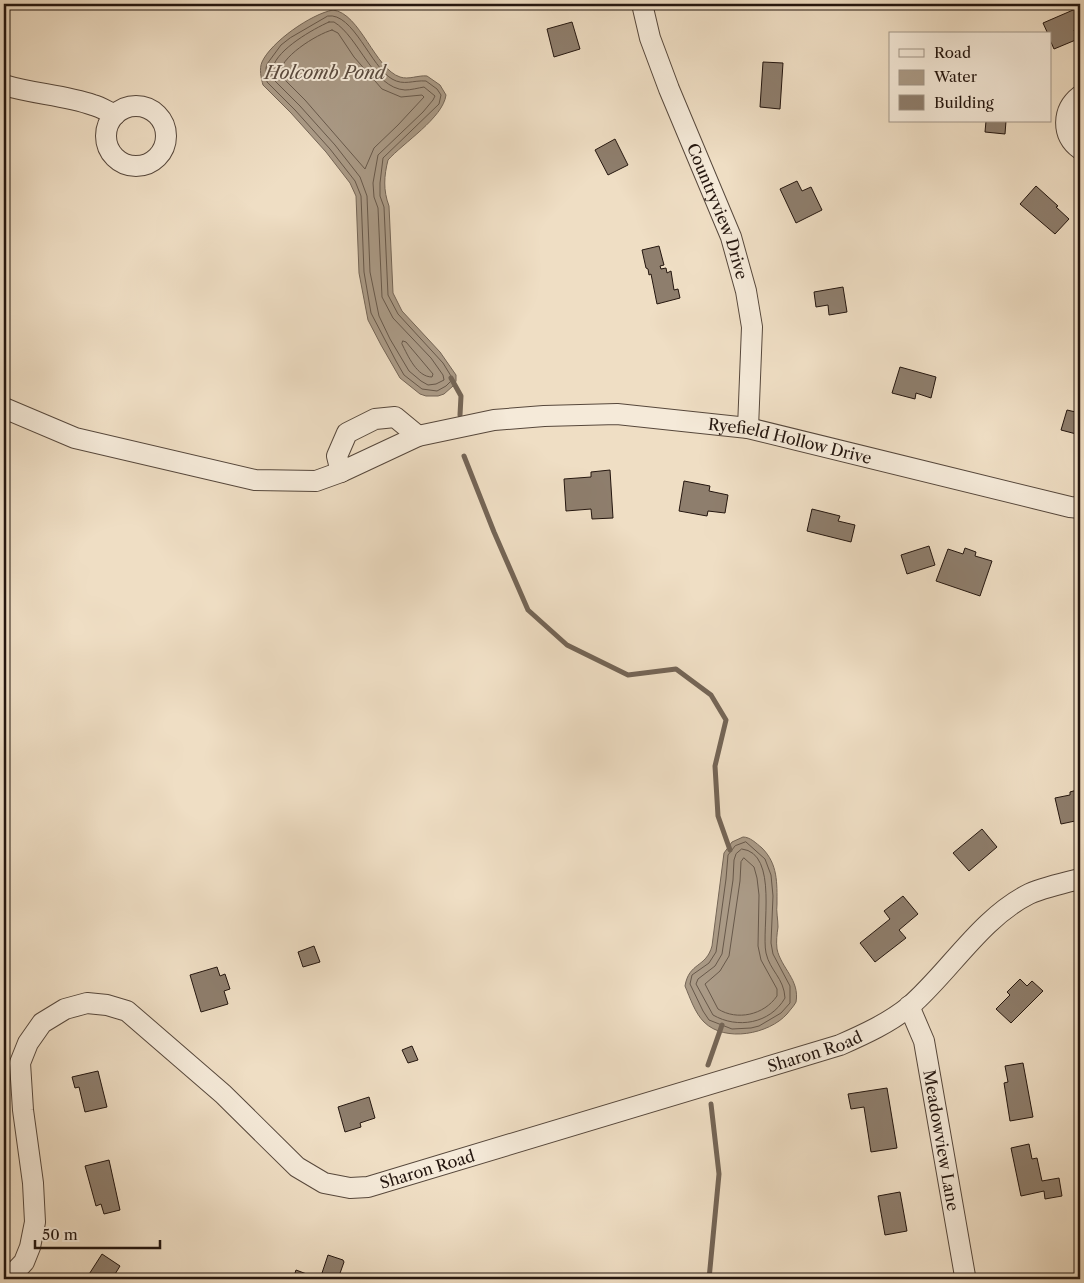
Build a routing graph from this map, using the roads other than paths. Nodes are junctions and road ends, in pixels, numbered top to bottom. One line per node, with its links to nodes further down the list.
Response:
1 (642, 4): 7 (street, Countryview Drive)
2 (4, 85): 4 (street)
3 (1080, 96): 5 (street)
4 (115, 115)
5 (1080, 149)
6 (4, 408): 9 (street, Ryefield Hollow Drive)
7 (748, 428): 8 (street, Ryefield Hollow Drive); 10 (street, Ryefield Hollow Drive)
8 (418, 436): 9 (street, Ryefield Hollow Drive); 9 (street)
9 (341, 472)
10 (1080, 508)
11 (1080, 879): 12 (street, Sharon Road)
12 (910, 1006): 13 (street, Meadowview Lane); 14 (street, Sharon Road)
13 (965, 1276)
14 (8, 1279)

